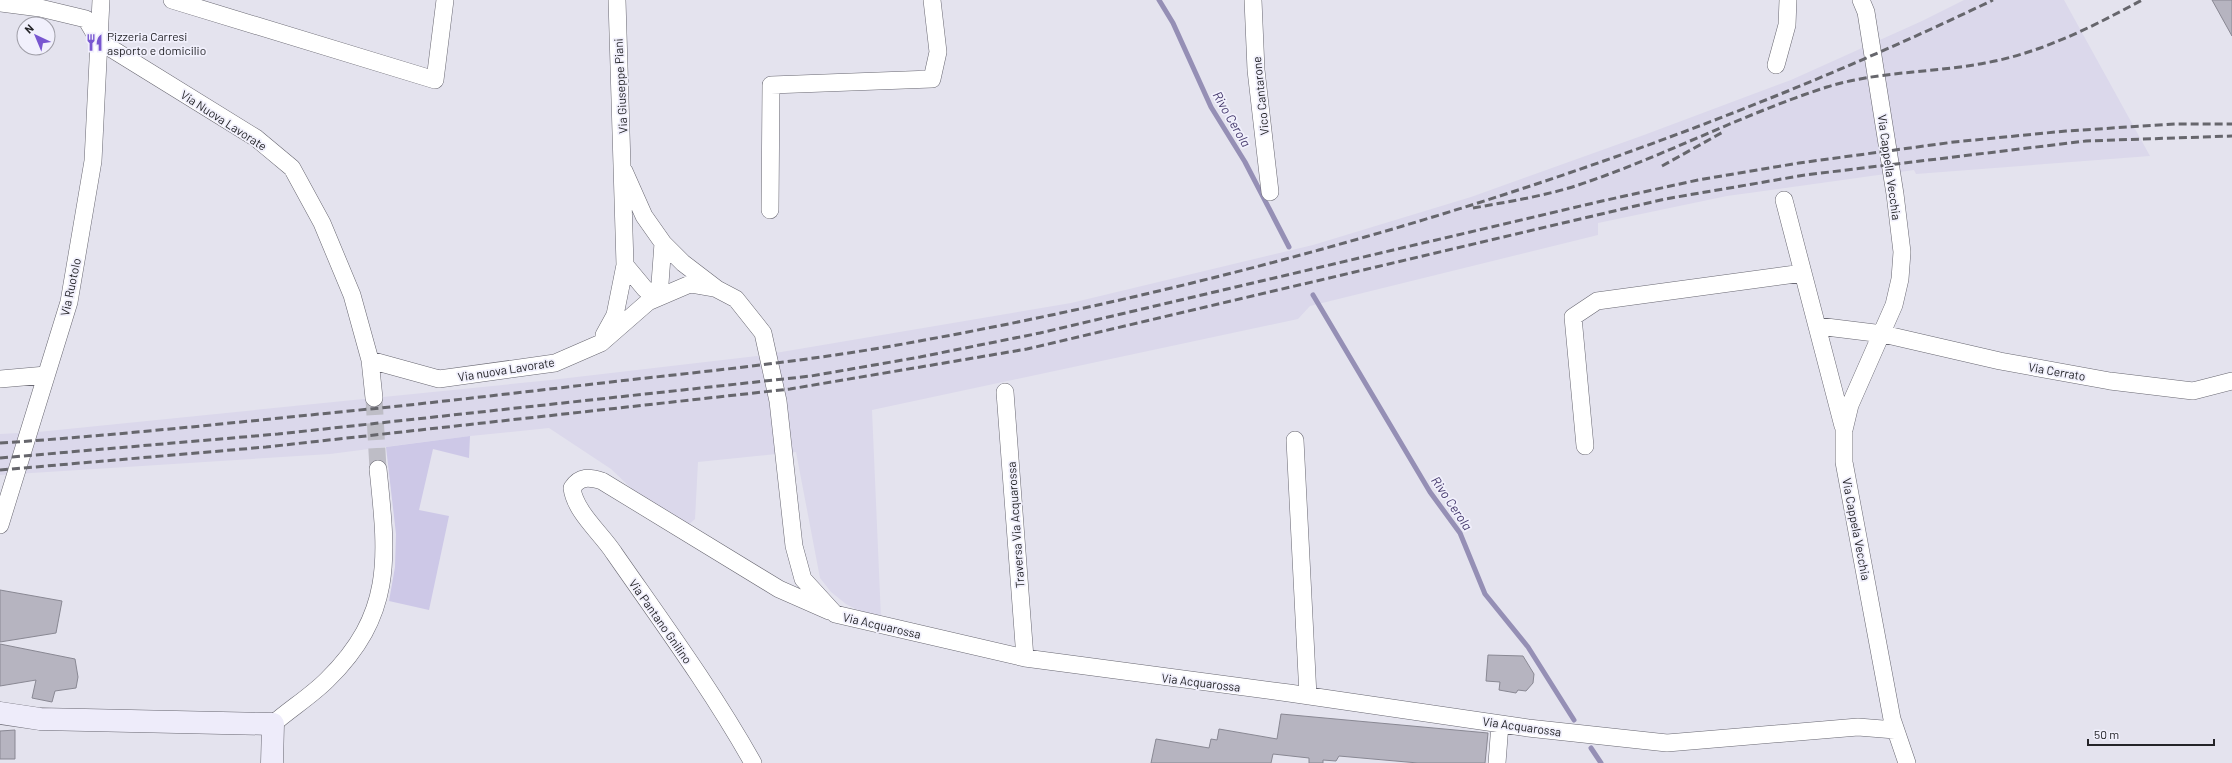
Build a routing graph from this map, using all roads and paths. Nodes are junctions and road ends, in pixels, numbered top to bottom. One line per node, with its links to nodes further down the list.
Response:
1 (102, 0): 10 (street, Via Ruotolo)
2 (172, 0): 3 (street)
3 (445, 0)
4 (617, 0): 12 (street, Via Giuseppe Piani)
5 (932, 0): 15 (street)
6 (1253, 0): 13 (street, Vico Cantarone)
7 (1788, 0): 11 (street)
8 (1861, 0): 22 (street, Via Cappella Vecchia)
9 (0, 3): 10 (street)
10 (99, 41): 24 (street, Via Nuova Lavorate); 25 (street, Via Ruotolo)
11 (1776, 65)
12 (624, 171): 16 (street); 17 (street, Via Giuseppe Piani)
13 (1270, 192)
14 (1784, 200): 18 (street)
15 (770, 210)
16 (663, 243): 19 (street); 20 (street)
17 (625, 265): 20 (street); 23 (street, Via Giuseppe Piani)
18 (1804, 273): 21 (street); 32 (street)
19 (717, 289): 20 (street, Via nuova Lavorate); 35 (street, Via Acquarossa)
20 (659, 297): 23 (street, Via nuova Lavorate)
21 (1818, 326): 22 (street, Via Cerrato); 30 (street)
22 (1883, 334): 27 (street, Via Cerrato); 30 (street, Via Cappela Vecchia)
23 (601, 343): 24 (street, Via nuova Lavorate)
24 (370, 360): 29 (street)
25 (46, 375): 26 (street); 34 (street, Via Ruotolo)
26 (0, 379)
27 (2232, 381)
28 (1006, 392): 36 (street, Traversa Via Acquarossa)
29 (374, 398)
30 (1844, 430): 41 (street, Via Cappela Vecchia)
31 (1295, 440): 37 (street)
32 (1585, 446)
33 (378, 469): 39 (street)
34 (0, 525)
35 (835, 614): 36 (street, Via Acquarossa); 43 (street, Via Pantano Gnilino)
36 (1025, 658): 37 (street, Via Acquarossa)
37 (1308, 696): 40 (street, Via Acquarossa)
38 (0, 713): 39 (main road)
39 (273, 724): 42 (main road)
40 (1500, 724): 41 (street, Via Acquarossa); 44 (street)
41 (1895, 730): 45 (street)
42 (272, 763)
43 (753, 763)
44 (1497, 763)
45 (1907, 763)

